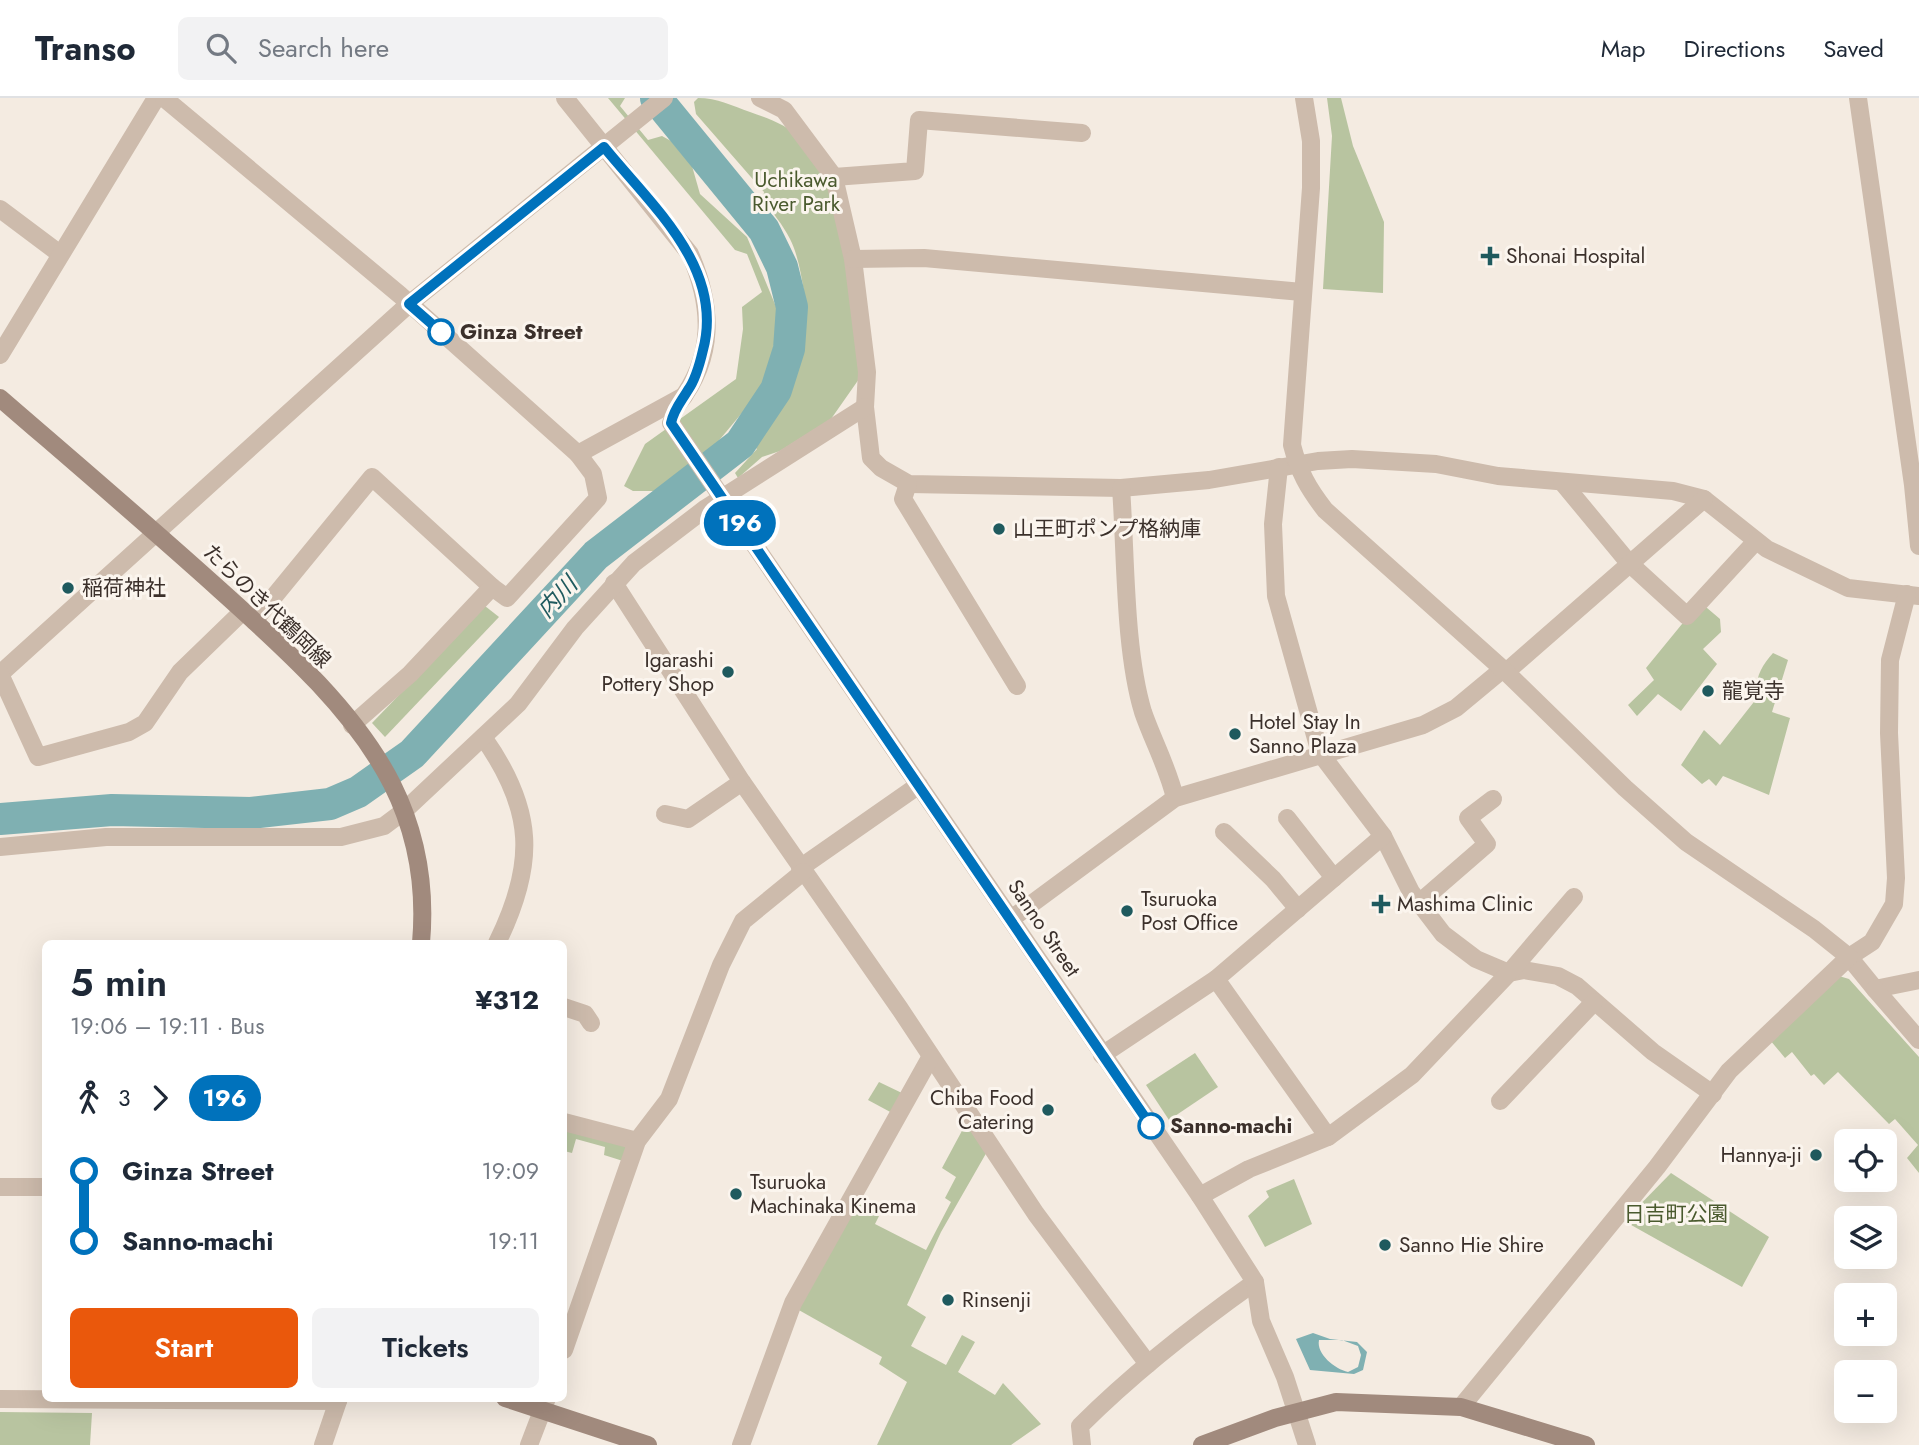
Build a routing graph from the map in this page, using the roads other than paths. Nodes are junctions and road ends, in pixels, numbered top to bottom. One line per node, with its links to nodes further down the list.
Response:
1 (156, 98): 13 (street)
2 (164, 98): 16 (street)
3 (565, 98): 10 (street)
4 (664, 98): 10 (street)
5 (760, 98): 8 (street)
6 (1304, 98): 15 (street)
7 (1858, 98): 32 (street)
8 (789, 104): 11 (street)
9 (1082, 133): 11 (street)
10 (604, 147): 16 (street); 18 (street)
11 (834, 177): 14 (street)
12 (0, 209): 13 (street)
13 (60, 254): 17 (street)
14 (853, 259): 15 (street); 20 (street)
15 (1302, 292): 24 (street)
16 (409, 304): 23 (street); 30 (street)
17 (0, 355)
18 (684, 396): 21 (street); 22 (street)
19 (0, 398): 30 (main road, たらのき代鶴岡線)
20 (865, 407): 26 (street); 28 (street)
21 (643, 419): 22 (street); 23 (street)
22 (671, 423): 28 (street, Sanno Street)
23 (579, 454): 35 (street)
24 (1288, 465): 25 (street); 27 (street); 38 (street); 43 (street)
25 (1562, 482): 29 (street); 33 (street)
26 (908, 484): 27 (street); 40 (street)
27 (1121, 488): 46 (street)
28 (719, 492): 34 (street); 45 (street, Sanno Street)
29 (1704, 499): 31 (street); 33 (street)
30 (157, 534): 37 (main road, たらのき代鶴岡線); 39 (street)
31 (1756, 541): 33 (street); 36 (street)
32 (1919, 546)
33 (1629, 563): 38 (street)
34 (614, 583): 42 (street); 44 (street)
35 (492, 587): 37 (street); 41 (street)
36 (1913, 595): 62 (street)
37 (248, 616): 39 (street); 41 (main road, たらのき代鶴岡線)
38 (1505, 670): 43 (street); 62 (street)
39 (0, 674)
40 (1017, 686)
41 (358, 732): 48 (main road, たらのき代鶴岡線)
42 (483, 737): 48 (street); 61 (street)
43 (1320, 753): 46 (street); 52 (street)
44 (742, 782): 49 (street); 54 (street)
45 (919, 785): 54 (street); 59 (street, Sanno Street)
46 (1175, 798): 59 (street)
47 (1493, 799): 57 (street)
48 (401, 804): 53 (street); 60 (main road, たらのき代鶴岡線)
49 (665, 814)
50 (1286, 818): 55 (street)
51 (1224, 832): 58 (street)
52 (1383, 836): 55 (street); 57 (street)
53 (0, 846)
54 (802, 870): 72 (street); 77 (street)
55 (1334, 878): 58 (street)
56 (1574, 897): 63 (street)
57 (1419, 903): 63 (street)
58 (1298, 909): 64 (street)
59 (1011, 919): 71 (street, Sanno Street)
60 (421, 940)
61 (498, 940)
62 (1849, 957): 66 (street); 73 (street)
63 (1509, 974): 67 (street); 76 (street)
64 (1216, 979): 71 (street); 76 (street)
65 (1919, 980): 66 (street)
66 (1875, 989): 70 (street)
67 (1594, 1002): 73 (street); 74 (street)
68 (567, 1007): 69 (street)
69 (591, 1023)
70 (1919, 1040)
71 (1102, 1055): 80 (street, Sanno Street)
72 (930, 1058): 83 (street); 93 (street)
73 (1713, 1094): 88 (street)
74 (1500, 1101)
75 (567, 1123): 77 (street)
76 (1328, 1137): 80 (street)
77 (637, 1141): 82 (street)
78 (0, 1187): 79 (street)
79 (42, 1187)
80 (1200, 1196): 81 (street, Sanno Street)
81 (1255, 1282): 83 (street); 89 (street, Sanno Street)
82 (567, 1341)
83 (1148, 1364): 94 (street)
84 (0, 1399): 85 (street)
85 (42, 1399)
86 (337, 1402): 90 (street)
87 (545, 1404): 91 (street); 92 (main road)
88 (1461, 1407): 89 (main road); 97 (main road)
89 (1297, 1412): 95 (main road); 96 (street, Sanno Street)
90 (323, 1445)
91 (529, 1445)
92 (648, 1445)
93 (741, 1445)
94 (1082, 1445)
95 (1202, 1445)
96 (1307, 1445)
97 (1586, 1445)

